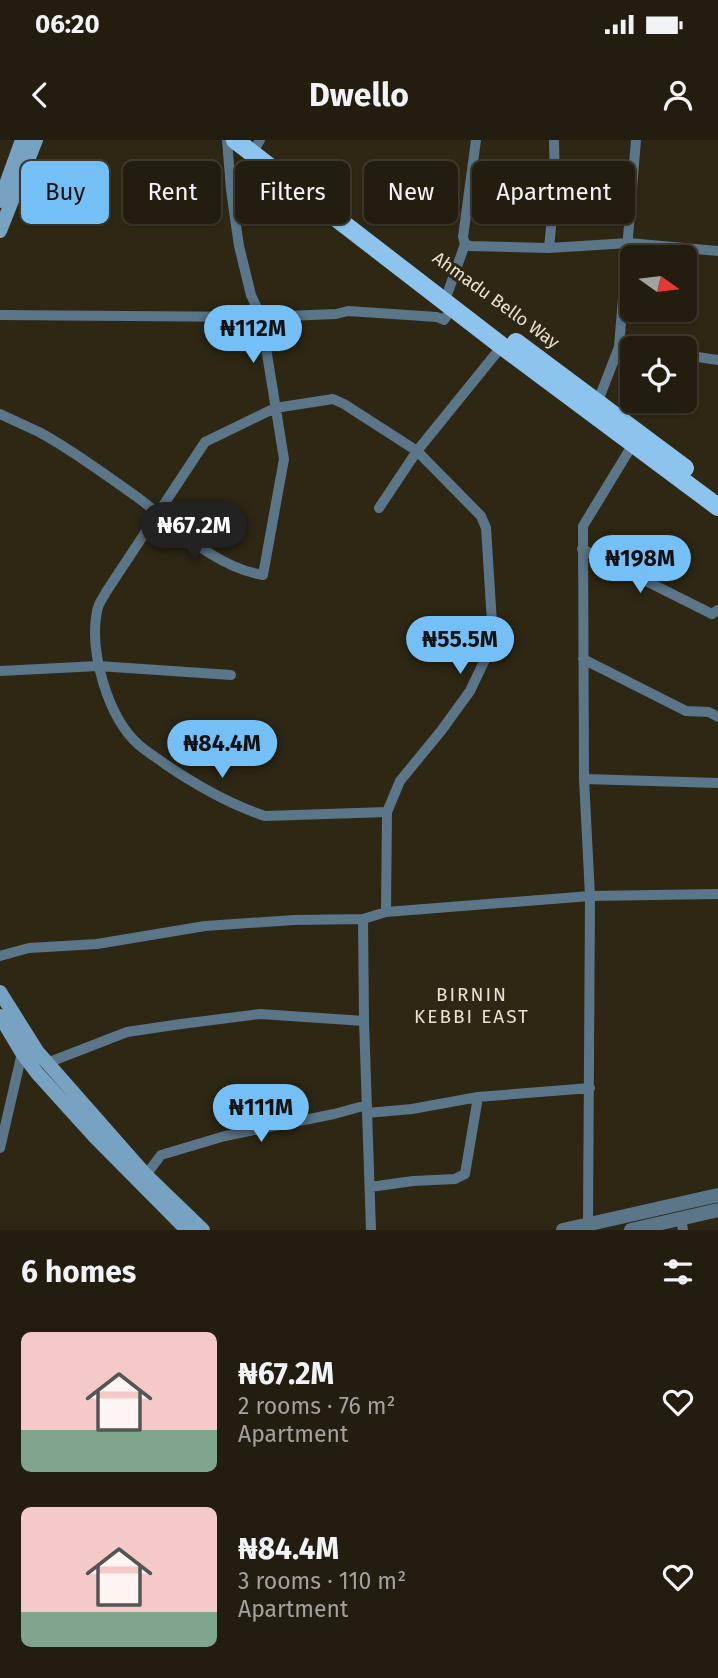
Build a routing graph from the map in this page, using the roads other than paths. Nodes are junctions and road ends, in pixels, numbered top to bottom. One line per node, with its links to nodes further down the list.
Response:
1 (22, 140): 9 (main road)
2 (36, 140): 10 (main road)
3 (227, 140): 17 (street)
4 (235, 140): 15 (main road)
5 (476, 140): 12 (street)
6 (554, 140): 13 (street)
7 (636, 140): 11 (street)
8 (256, 142): 15 (main road, Ahmadu Bello Way)
9 (0, 201)
10 (0, 231)
11 (629, 243): 13 (street); 14 (street); 19 (street)
12 (465, 244): 13 (street); 15 (street)
13 (549, 248)
14 (718, 251)
15 (450, 300): 17 (street); 18 (main road); 22 (main road, Ahmadu Bello Way)
16 (0, 315): 17 (street)
17 (261, 317): 23 (street)
18 (502, 346): 25 (main road); 26 (street)
19 (619, 347): 22 (street)
20 (697, 357): 21 (street)
21 (718, 360)
22 (598, 401): 27 (main road, Ahmadu Bello Way)
23 (275, 408): 26 (street); 30 (street); 30 (street)
24 (0, 414): 30 (street)
25 (633, 444): 28 (main road); 31 (street)
26 (416, 451): 29 (street); 40 (street)
27 (718, 493)
28 (718, 507)
29 (379, 508)
30 (157, 513): 34 (street)
31 (582, 549): 32 (street); 33 (street)
32 (718, 610)
33 (583, 659): 37 (street); 38 (street)
34 (98, 666): 35 (street); 36 (street); 40 (street)
35 (0, 671)
36 (231, 675)
37 (718, 716)
38 (584, 779): 39 (street); 42 (street)
39 (718, 783)
40 (387, 812): 43 (street)
41 (718, 894): 42 (street)
42 (590, 896): 43 (street); 51 (street)
43 (386, 912): 44 (street)
44 (363, 919): 45 (street); 48 (street)
45 (0, 956)
46 (0, 992): 50 (main road)
47 (0, 1016): 49 (main road)
48 (363, 1021): 50 (street); 53 (street)
49 (22, 1054): 54 (street); 61 (main road)
50 (47, 1063): 55 (main road)
51 (590, 1088): 52 (street); 59 (street)
52 (478, 1097): 53 (street); 56 (street)
53 (367, 1109): 55 (street); 56 (street)
54 (0, 1148)
55 (146, 1175): 62 (main road)
56 (370, 1187): 63 (street)
57 (718, 1195): 59 (street)
58 (718, 1210): 60 (street)
59 (588, 1223): 64 (street)
60 (682, 1224): 65 (street)
61 (187, 1230)
62 (203, 1230)
63 (371, 1230)
64 (563, 1230)
65 (631, 1230)

